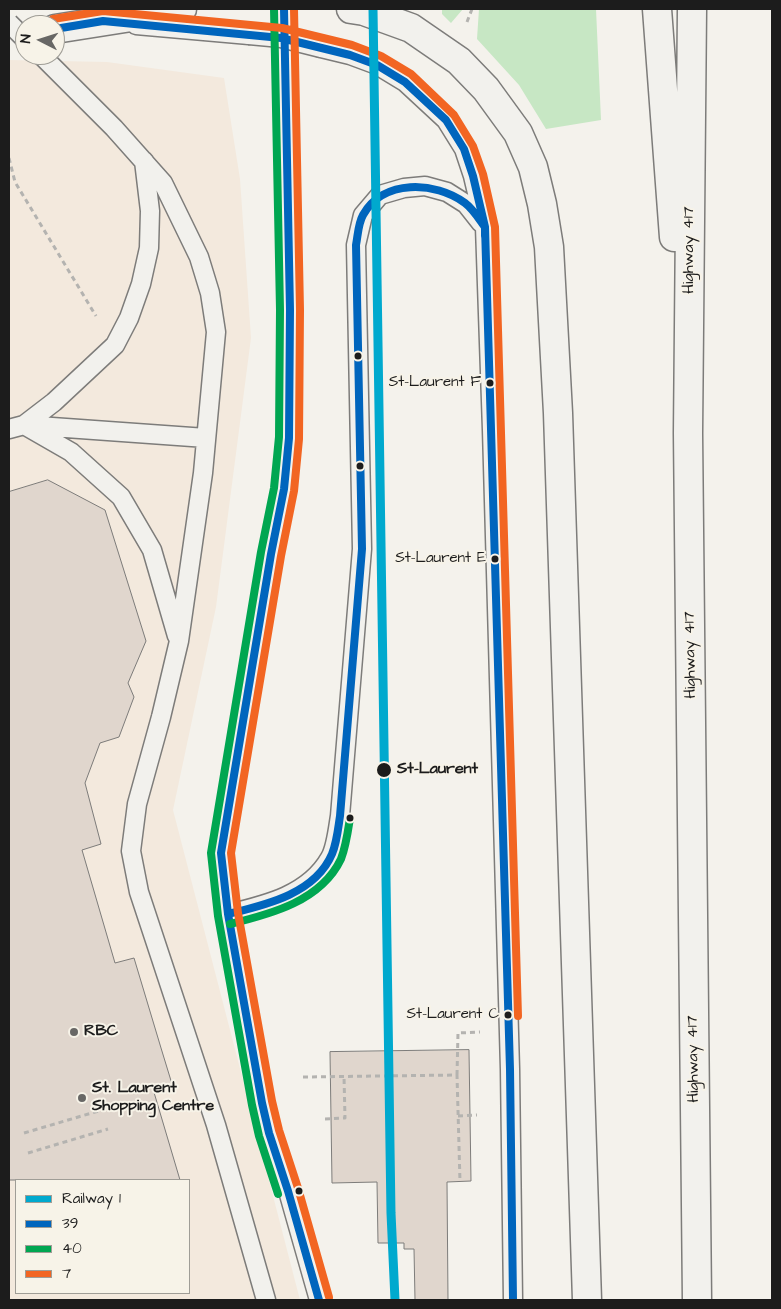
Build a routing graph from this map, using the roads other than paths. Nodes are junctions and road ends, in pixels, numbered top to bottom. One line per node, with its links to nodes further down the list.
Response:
1 (182, 9): 6 (highway)
2 (284, 9): 15 (lane)
3 (351, 9): 19 (highway)
4 (657, 9): 12 (highway)
5 (692, 9): 12 (highway, Highway 417)
6 (103, 22): 7 (highway); 10 (lane, bridge)
7 (65, 28)
8 (51, 65): 9 (lane)
9 (144, 161): 11 (lane); 13 (lane)
10 (485, 227): 15 (lane); 18 (lane)
11 (17, 427): 13 (lane); 14 (lane)
12 (688, 434): 20 (highway, Highway 417)
13 (206, 438): 14 (lane)
14 (179, 641): 16 (lane)
15 (228, 914): 17 (lane)
16 (266, 1300)
17 (319, 1300)
18 (513, 1300)
19 (586, 1300)
20 (697, 1300)

